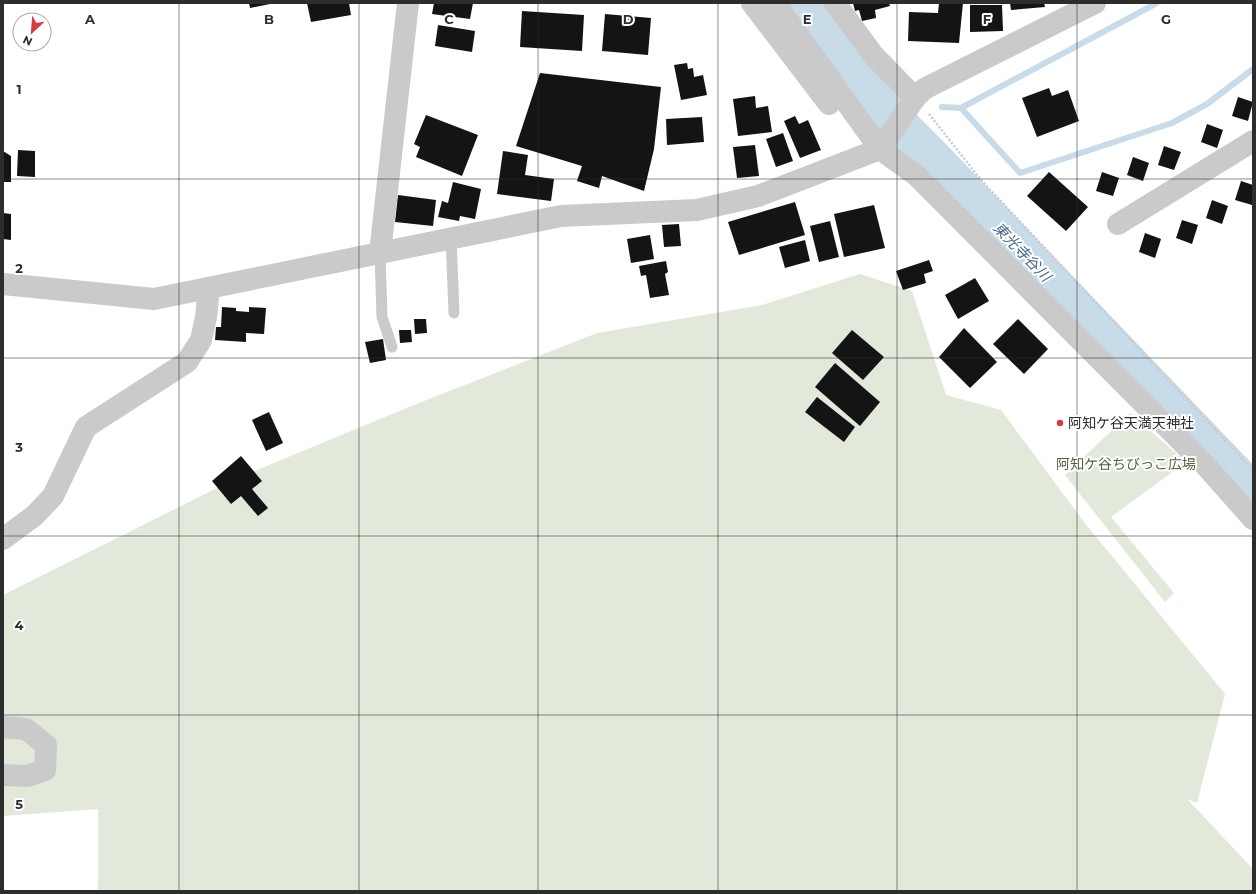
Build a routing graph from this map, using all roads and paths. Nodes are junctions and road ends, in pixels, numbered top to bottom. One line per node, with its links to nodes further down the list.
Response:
1 (408, 3): 12 (street)
2 (752, 3): 7 (street)
3 (775, 3): 7 (street)
4 (835, 3): 6 (street)
5 (1095, 3): 6 (street)
6 (915, 98): 9 (street); 17 (path)
7 (868, 132): 9 (street)
8 (1253, 141): 10 (street)
9 (880, 149): 11 (street); 18 (street)
10 (1118, 224)
11 (451, 238): 12 (street); 15 (lane)
12 (380, 253): 14 (street); 16 (lane)
13 (3, 284): 14 (street)
14 (209, 288): 19 (street)
15 (454, 313)
16 (392, 347)
17 (1253, 470)
18 (1253, 519)
19 (3, 540)
20 (3, 727): 21 (street)
21 (3, 775)

